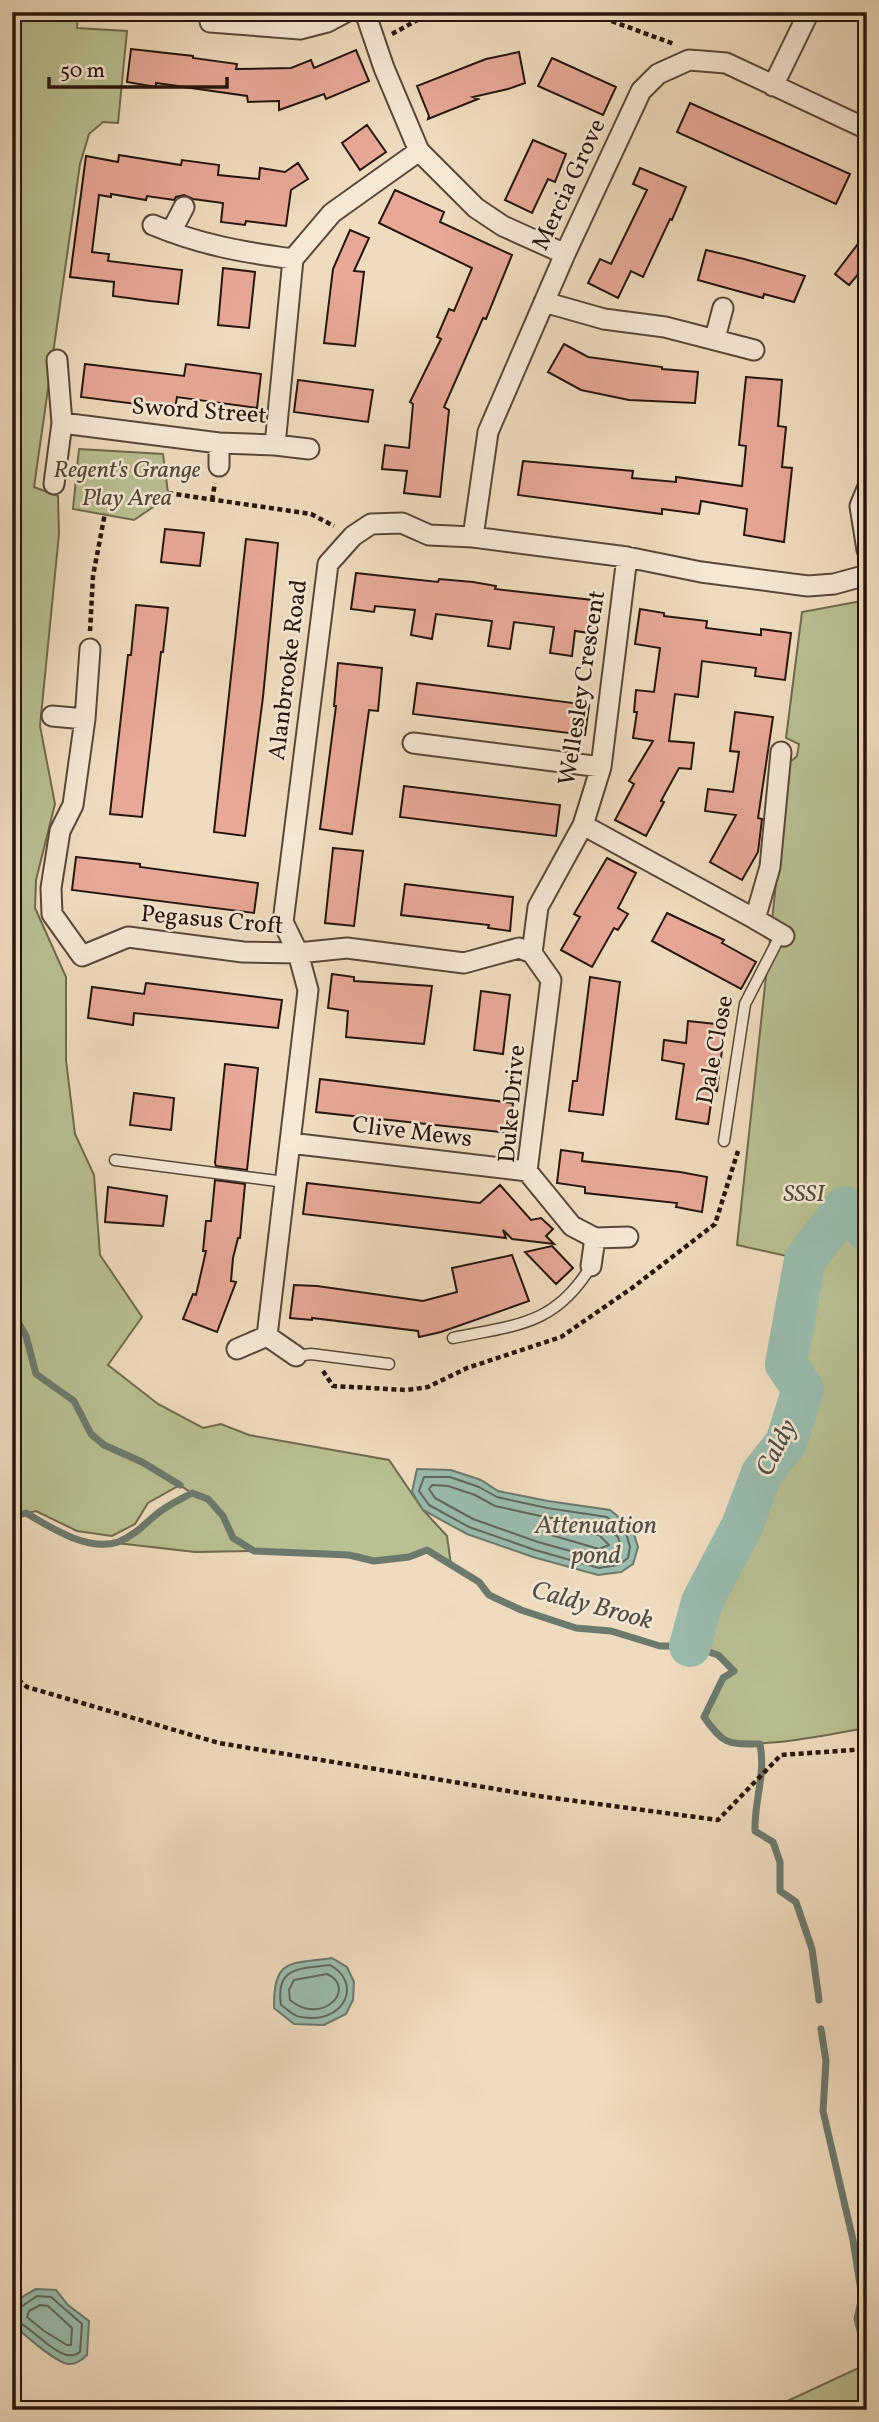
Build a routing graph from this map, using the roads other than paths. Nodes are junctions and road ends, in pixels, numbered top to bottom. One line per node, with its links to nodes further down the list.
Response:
1 (346, 12): 4 (street)
2 (365, 12): 8 (street)
3 (809, 12): 6 (street)
4 (277, 20): 5 (street)
5 (210, 22)
6 (773, 86): 7 (street, Mercia Grove); 10 (street, Mercia Grove)
7 (867, 129)
8 (419, 151): 10 (street); 11 (street)
9 (184, 207): 11 (street)
10 (565, 254): 12 (street, Mercia Grove)
11 (293, 259): 19 (street, Sword Street)
12 (544, 302): 14 (street); 24 (street, Mercia Grove)
13 (723, 308): 14 (street)
14 (715, 338): 15 (street)
15 (754, 350)
16 (57, 360): 17 (street)
17 (62, 423): 18 (street, Sword Street); 22 (street)
18 (219, 443): 19 (street, Sword Street); 21 (street)
19 (275, 445): 20 (street)
20 (309, 449)
21 (219, 466)
22 (54, 484)
23 (867, 489): 25 (street)
24 (473, 537): 26 (street, Alanbrooke Road); 37 (street, Alanbrooke Road)
25 (867, 551)
26 (627, 557): 27 (street, Alanbrooke Road); 33 (street, Wellesley Crescent)
27 (867, 575)
28 (90, 649): 30 (street, Pegasus Croft)
29 (52, 716): 30 (street)
30 (85, 719): 37 (street, Pegasus Croft)
31 (413, 743): 33 (street)
32 (782, 752): 35 (street)
33 (601, 767): 34 (street, Wellesley Crescent)
34 (583, 825): 35 (street, Dale Close); 38 (street, Wellesley Crescent)
35 (755, 919): 36 (street, Dale Close)
36 (783, 935): 39 (lane, Dale Close)
37 (298, 953): 38 (street); 40 (street, Alanbrooke Road)
38 (532, 953): 42 (street, Duke Drive)
39 (724, 1141)
40 (290, 1143): 42 (street, Clive Mews); 43 (street, Alanbrooke Road)
41 (115, 1160): 43 (lane)
42 (527, 1171): 45 (street, Duke Drive)
43 (285, 1182): 47 (street, Alanbrooke Road)
44 (628, 1237): 45 (street)
45 (595, 1238): 46 (street)
46 (591, 1266): 48 (lane)
47 (267, 1336): 49 (street); 50 (street)
48 (453, 1338)
49 (237, 1349)
50 (296, 1356): 51 (lane)
51 (388, 1364)

